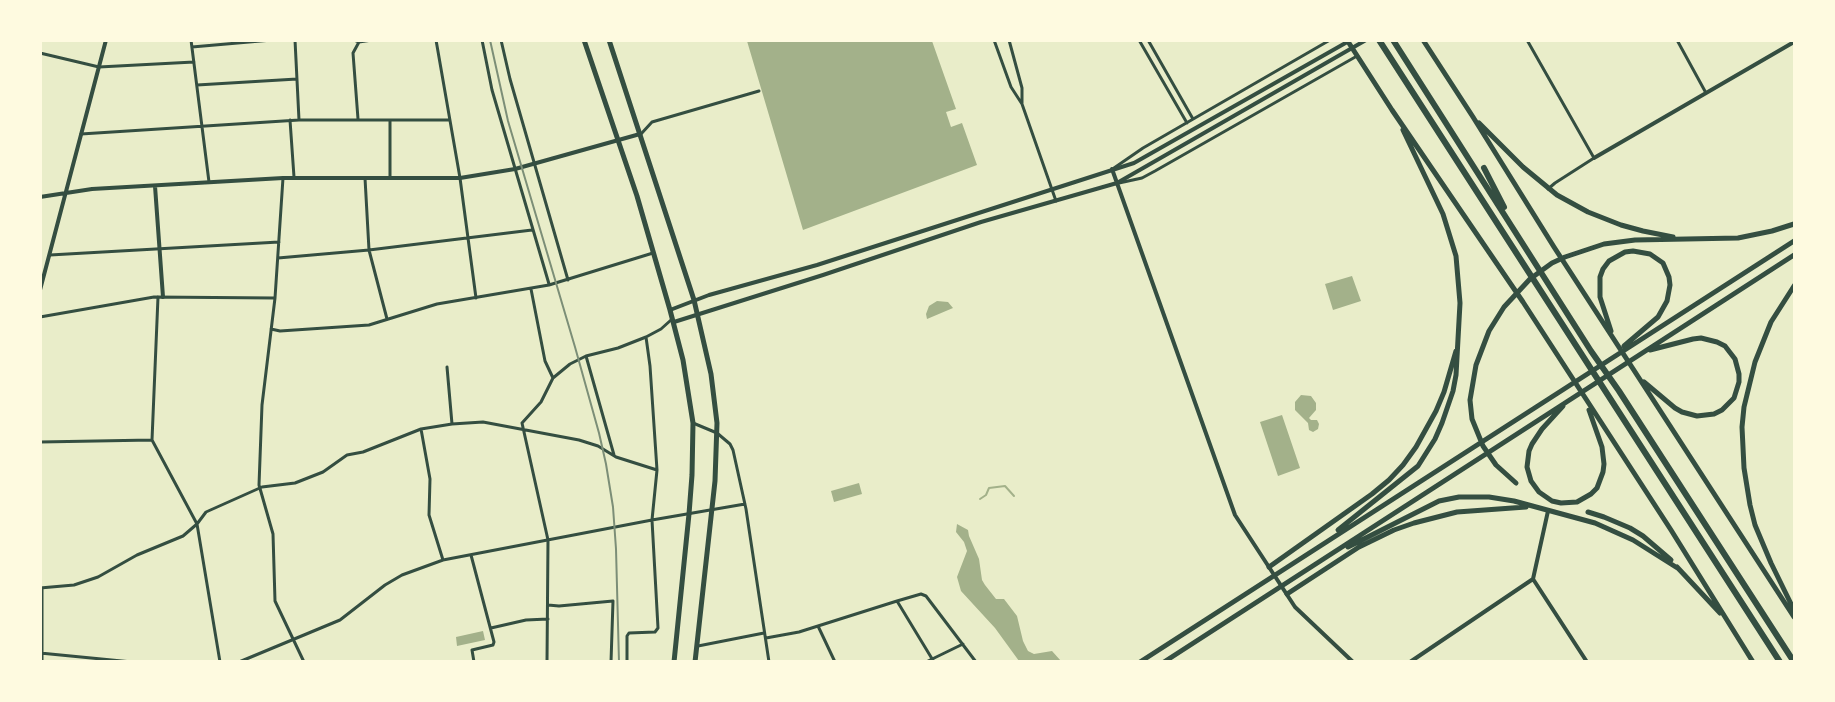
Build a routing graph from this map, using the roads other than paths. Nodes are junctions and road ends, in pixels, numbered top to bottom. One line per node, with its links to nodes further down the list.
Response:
1 (106, 40): 30 (street)
2 (191, 40): 26 (street)
3 (272, 40): 26 (street)
4 (295, 40): 31 (street)
5 (354, 40): 24 (street)
6 (372, 40): 24 (street)
7 (436, 40): 42 (street)
8 (482, 40): 52 (street)
9 (501, 40): 50 (street)
10 (584, 40): 48 (main road)
11 (609, 40): 47 (main road)
12 (994, 40): 35 (street)
13 (1009, 40): 35 (street)
14 (1139, 40): 44 (street)
15 (1148, 40): 43 (street)
16 (1330, 40): 43 (street)
17 (1348, 40): 28 (main road); 53 (street)
18 (1366, 40): 60 (street)
19 (1379, 40): 171 (highway)
20 (1393, 40): 70 (highway)
21 (1527, 40): 49 (street)
22 (1677, 40): 34 (street)
23 (1424, 41): 37 (main road)
24 (359, 42): 38 (street)
25 (1794, 42): 34 (street)
26 (192, 47): 29 (street)
27 (40, 53): 30 (street)
28 (1357, 56): 36 (main road); 60 (street)
29 (194, 62): 30 (street); 32 (street)
30 (99, 67): 46 (street)
31 (297, 80): 32 (street); 40 (street)
32 (197, 85): 45 (street)
33 (759, 92): 47 (street)
34 (1706, 93): 49 (street)
35 (1022, 104): 62 (street)
36 (1392, 110): 96 (main road); 105 (main road)
37 (1473, 117): 63 (main road); 97 (main road)
38 (358, 119): 40 (street); 41 (street)
39 (290, 120): 40 (street); 45 (street); 54 (street)
40 (299, 120)
41 (390, 120): 42 (street); 57 (street)
42 (450, 120): 58 (street)
43 (1193, 120): 44 (street)
44 (1187, 123): 53 (street)
45 (202, 125): 46 (street); 59 (street)
46 (81, 134): 64 (street)
47 (641, 134): 48 (street); 88 (main road)
48 (619, 141): 50 (street); 76 (main road)
49 (1593, 158): 63 (street)
50 (535, 164): 52 (street); 80 (street)
51 (1484, 168): 70 (highway)
52 (515, 169): 58 (street); 68 (street)
53 (1112, 169): 60 (street); 62 (street)
54 (294, 177): 55 (street); 56 (street)
55 (283, 178): 59 (street); 73 (street)
56 (365, 178): 57 (street); 75 (street)
57 (390, 178): 58 (street)
58 (460, 178): 69 (street)
59 (209, 183): 61 (street)
60 (1117, 183): 66 (street); 130 (street)
61 (156, 186): 64 (street); 74 (street)
62 (1052, 189): 66 (street); 88 (street)
63 (1548, 189): 71 (main road)
64 (66, 192): 65 (street); 77 (street)
65 (40, 197)
66 (1056, 201): 90 (street)
67 (1794, 224): 71 (main road)
68 (532, 230): 69 (street); 81 (street)
69 (468, 238): 75 (street); 87 (street)
70 (1520, 238): 172 (highway)
71 (1690, 239): 115 (main road)
72 (1794, 241): 100 (main road)
73 (279, 242): 74 (street); 79 (street)
74 (159, 248): 77 (street); 85 (street)
75 (369, 250): 79 (street); 92 (street)
76 (654, 253): 80 (street); 89 (main road)
77 (49, 255): 84 (street)
78 (1794, 255): 98 (main road)
79 (277, 258): 86 (street)
80 (568, 280): 81 (street)
81 (549, 285): 83 (street)
82 (1794, 286): 137 (main road)
83 (531, 289): 87 (street); 103 (street)
84 (40, 290)
85 (160, 297): 86 (street); 91 (street); 111 (street)
86 (274, 298): 94 (street)
87 (476, 298): 92 (street)
88 (694, 300): 89 (street); 90 (main road)
89 (670, 310): 93 (main road)
90 (698, 314): 93 (street); 110 (main road)
91 (40, 317)
92 (387, 319): 94 (street)
93 (673, 320): 95 (street); 106 (main road)
94 (271, 329): 116 (street)
95 (646, 337): 99 (street); 114 (street)
96 (1459, 339): 126 (main road); 130 (main road)
97 (1615, 341): 100 (main road); 102 (main road)
98 (1663, 343): 102 (main road); 104 (main road)
99 (586, 356): 103 (street); 113 (street)
100 (1607, 360): 126 (main road)
101 (447, 367): 107 (street)
102 (1638, 376): 138 (main road)
103 (553, 378): 109 (street)
104 (1566, 402): 105 (main road); 128 (main road)
105 (1586, 402): 140 (main road)
106 (693, 423): 110 (street); 122 (main road)
107 (452, 424): 108 (street); 109 (street)
108 (421, 429): 116 (street); 129 (street)
109 (523, 429): 113 (street); 125 (street)
110 (717, 433): 117 (street); 119 (main road)
111 (152, 440): 112 (street); 124 (street)
112 (40, 442)
113 (614, 457): 114 (street)
114 (657, 470): 123 (street)
115 (1516, 483)
116 (260, 488): 124 (street); 145 (street)
117 (745, 504): 119 (street); 143 (street)
118 (1531, 507): 120 (main road); 128 (main road); 134 (main road)
119 (712, 510): 122 (street); 147 (main road)
120 (1548, 511): 131 (main road); 132 (street)
121 (1588, 512): 131 (main road)
122 (689, 514): 123 (street); 160 (main road)
123 (652, 520): 125 (street); 159 (street)
124 (197, 524): 133 (street); 153 (street)
125 (548, 540): 127 (street); 136 (street)
126 (1318, 547): 165 (main road)
127 (471, 555): 129 (street); 142 (street)
128 (1325, 558): 166 (main road)
129 (443, 560): 145 (street)
130 (1269, 567): 134 (street)
131 (1679, 569): 140 (main road)
132 (1533, 579): 168 (street); 169 (street)
133 (41, 588): 148 (street)
134 (1287, 594): 167 (street)
135 (897, 601): 141 (street); 146 (street); 150 (street)
136 (548, 605): 139 (street); 158 (street)
137 (1794, 610)
138 (1794, 617)
139 (548, 619): 142 (street); 157 (street)
140 (1731, 625): 170 (main road)
141 (818, 626): 144 (street); 162 (street)
142 (491, 628): 156 (street)
143 (765, 633): 144 (street); 147 (street)
144 (766, 638): 161 (street)
145 (292, 640): 154 (street); 155 (street)
146 (963, 644): 150 (street); 164 (street)
147 (698, 646): 149 (main road)
148 (41, 653): 151 (street); 152 (street)
149 (696, 659)
150 (933, 660): 163 (street)
151 (42, 662)
152 (132, 662)
153 (220, 662)
154 (239, 662)
155 (304, 662)
156 (474, 662)
157 (547, 662)
158 (611, 662)
159 (627, 662)
160 (674, 662)
161 (769, 662)
162 (835, 662)
163 (926, 662)
164 (976, 662)
165 (1140, 662)
166 (1164, 662)
167 (1353, 662)
168 (1410, 662)
169 (1587, 662)
170 (1753, 662)
171 (1780, 662)
172 (1794, 662)

